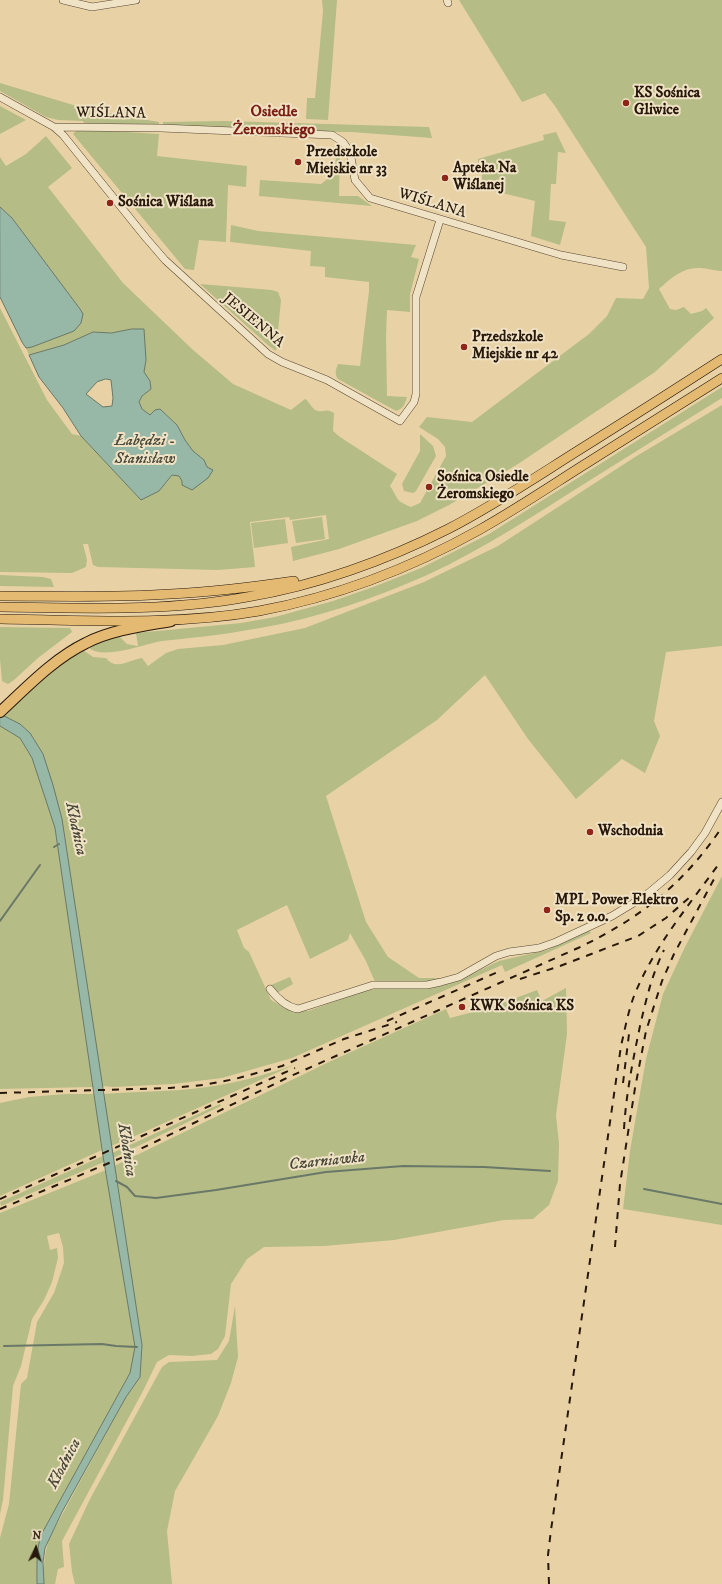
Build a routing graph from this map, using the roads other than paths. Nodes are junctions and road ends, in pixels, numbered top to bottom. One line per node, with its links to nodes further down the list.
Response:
1 (64, 0): 2 (street)
2 (136, 0)
3 (0, 97): 4 (street, JESIENNA)
4 (54, 127): 5 (street, WIŚLANA); 5 (street, JESIENNA)
5 (440, 220): 6 (street, WIŚLANA)
6 (622, 267)
7 (722, 360): 9 (main road)
8 (722, 378): 13 (main road)
9 (333, 576): 10 (main road); 11 (main road)
10 (0, 596)
11 (0, 607)
12 (0, 619): 14 (main road)
13 (171, 620): 14 (highway)
14 (128, 625): 15 (highway)
15 (0, 712)
16 (722, 802): 17 (street)
17 (270, 989)

